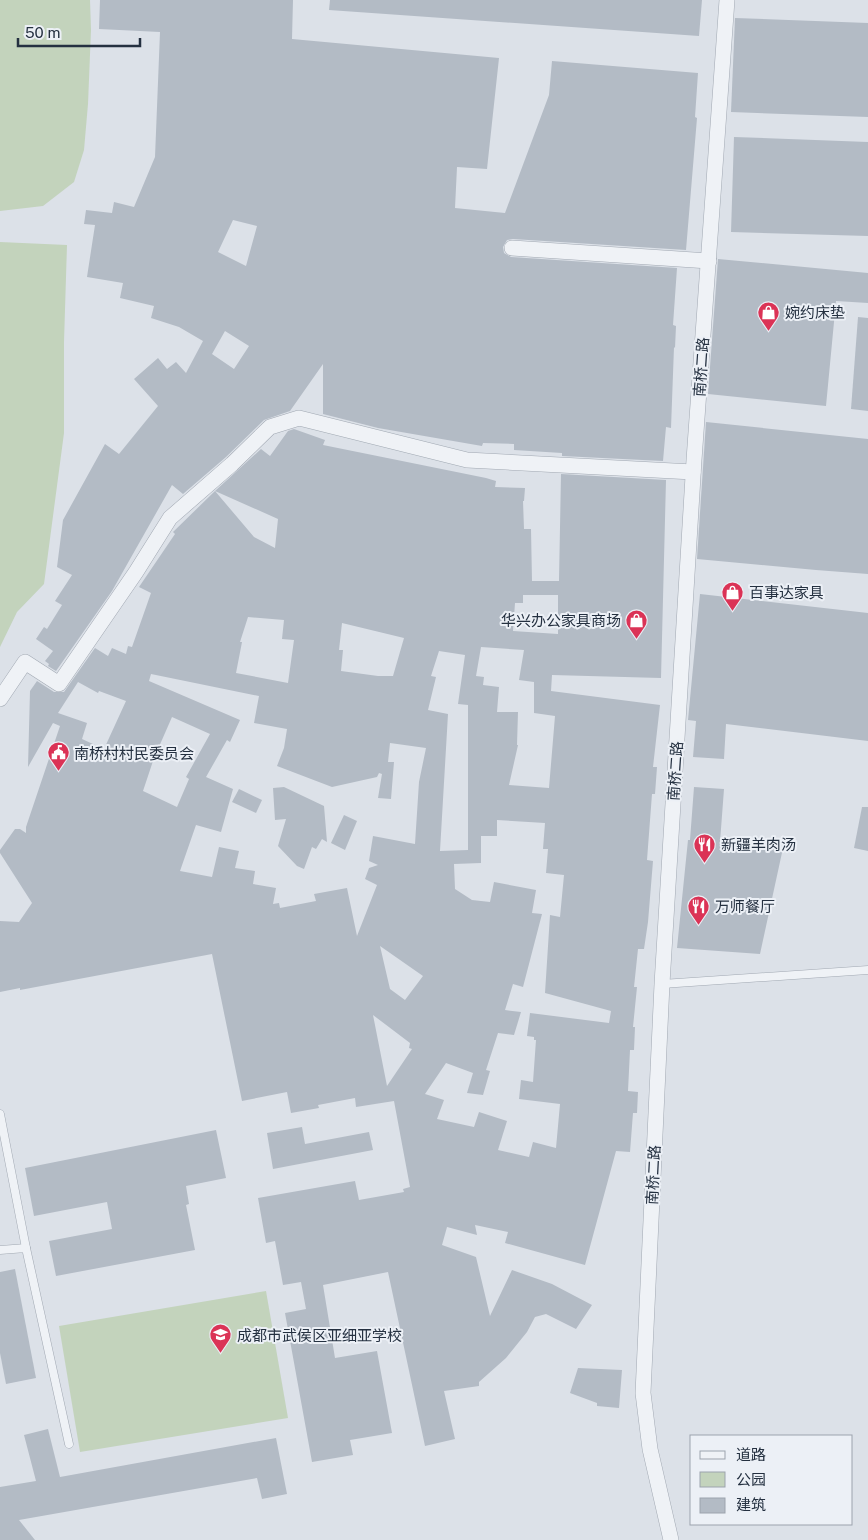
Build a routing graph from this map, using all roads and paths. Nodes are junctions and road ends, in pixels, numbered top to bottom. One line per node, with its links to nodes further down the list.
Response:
1 (727, 0): 3 (street, 南桥二路)
2 (512, 248): 3 (street)
3 (708, 261): 4 (street, 南桥二路)
4 (693, 472): 5 (street); 7 (street, 南桥二路)
5 (0, 699)
6 (868, 970): 7 (lane)
7 (662, 984): 12 (street, 南桥二路)
8 (0, 1114): 9 (lane)
9 (26, 1248): 10 (lane); 11 (lane)
10 (0, 1250)
11 (69, 1444)
12 (671, 1540)

